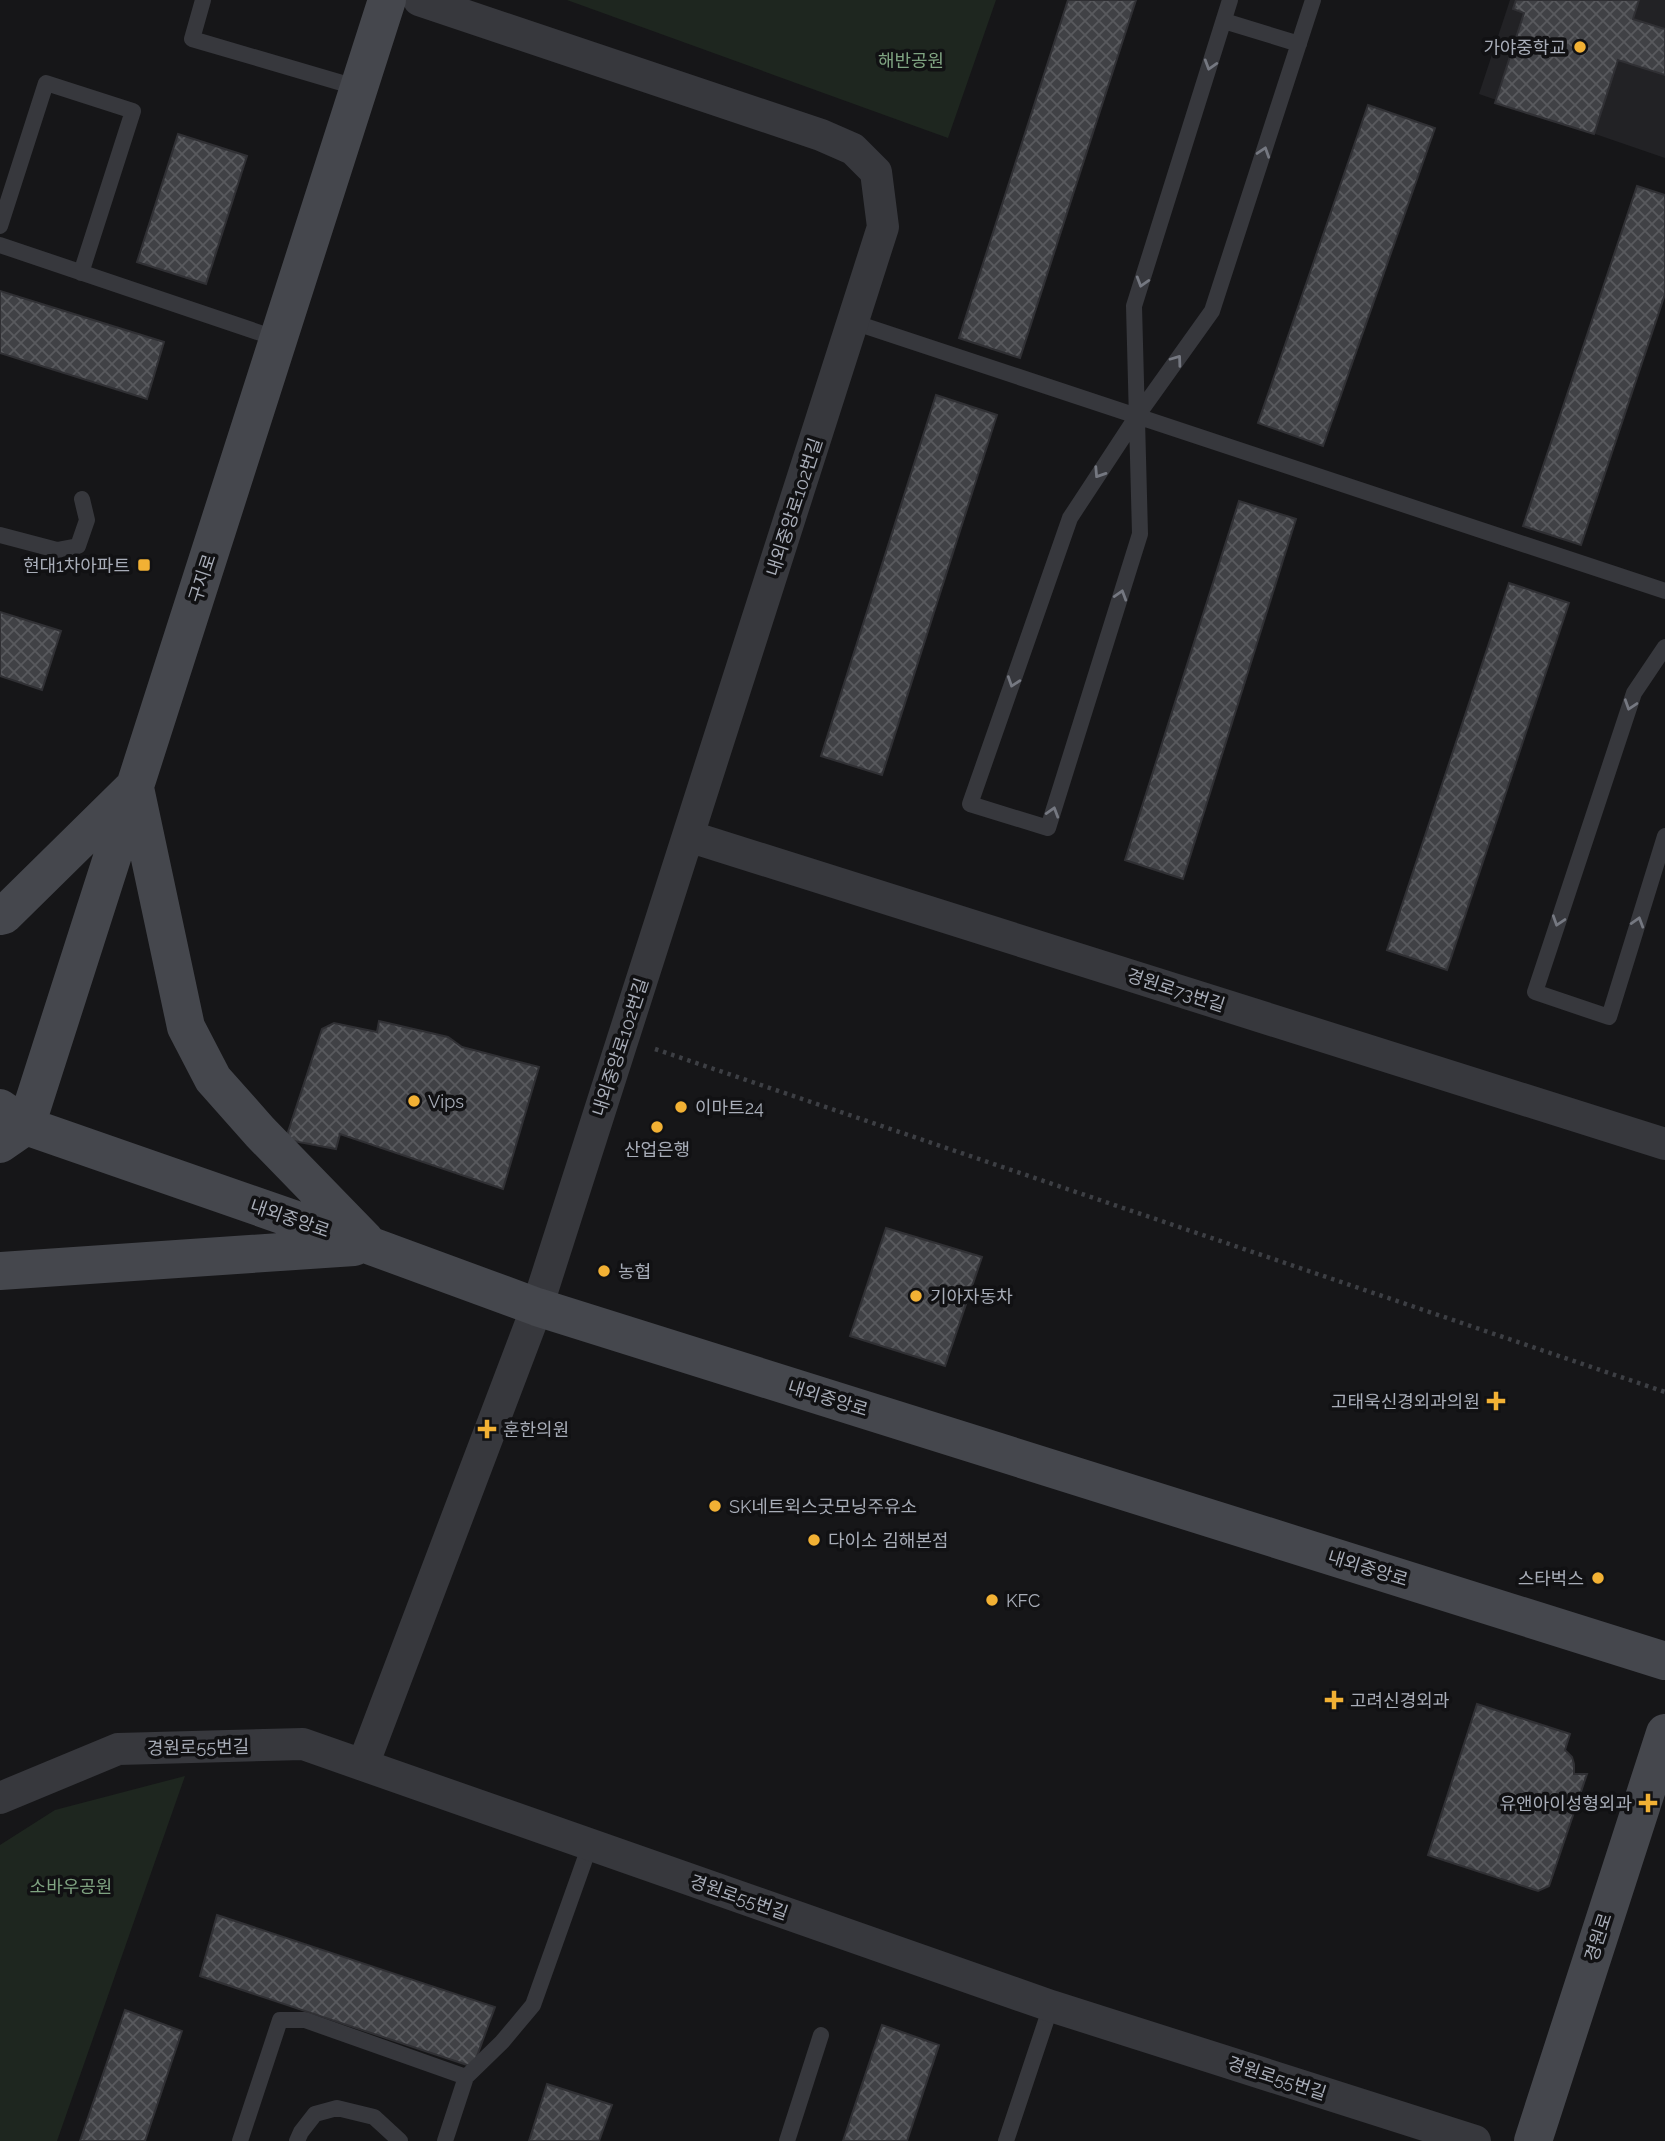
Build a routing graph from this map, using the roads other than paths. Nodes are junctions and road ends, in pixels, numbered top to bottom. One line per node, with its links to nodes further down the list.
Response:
1 (203, 0): 8 (lane)
2 (387, 0): 8 (street, 구지로)
3 (419, 0): 12 (street, 내외중앙로102번길)
4 (1230, 0): 6 (lane)
5 (1313, 0): 7 (lane)
6 (1224, 21): 7 (lane); 14 (lane, one-way to 14)
7 (1299, 44): 14 (lane, one-way to 7)
8 (359, 88): 13 (street, 구지로)
9 (0, 226): 11 (lane)
10 (0, 245): 11 (lane)
11 (81, 273): 13 (lane)
12 (853, 322): 14 (lane); 20 (street, 내외중앙로102번길)
13 (278, 339): 19 (street, 구지로)
14 (1137, 415): 14 (lane, one-way to 14); 17 (lane)
15 (82, 499): 16 (lane)
16 (0, 535)
17 (1665, 591)
18 (1665, 647): 21 (lane, one-way to 21)
19 (135, 786): 22 (street); 23 (street, 구지로); 25 (street)
20 (688, 836): 24 (street, 경원로73번길); 27 (street, 내외중앙로102번길)
21 (1665, 836)
22 (0, 916)
23 (9, 1126): 25 (street, 내외중앙로)
24 (1665, 1144)
25 (371, 1246): 26 (street); 27 (street, 내외중앙로)
26 (0, 1271)
27 (537, 1307): 28 (street, 내외중앙로); 30 (street, 내외중앙로102번길)
28 (1665, 1661)
29 (1665, 1733): 43 (street, 경원로)
30 (363, 1765): 31 (street, 경원로55번길); 32 (street, 경원로55번길)
31 (0, 1798)
32 (590, 1845): 33 (street, 경원로55번길); 35 (lane)
33 (1051, 2006): 41 (lane); 42 (street, 경원로55번길)
34 (821, 2035): 40 (lane)
35 (466, 2077): 36 (lane); 39 (lane)
36 (240, 2141)
37 (297, 2141): 38 (lane)
38 (400, 2141)
39 (445, 2141)
40 (787, 2141)
41 (1006, 2141)
42 (1475, 2141)
43 (1533, 2141)

